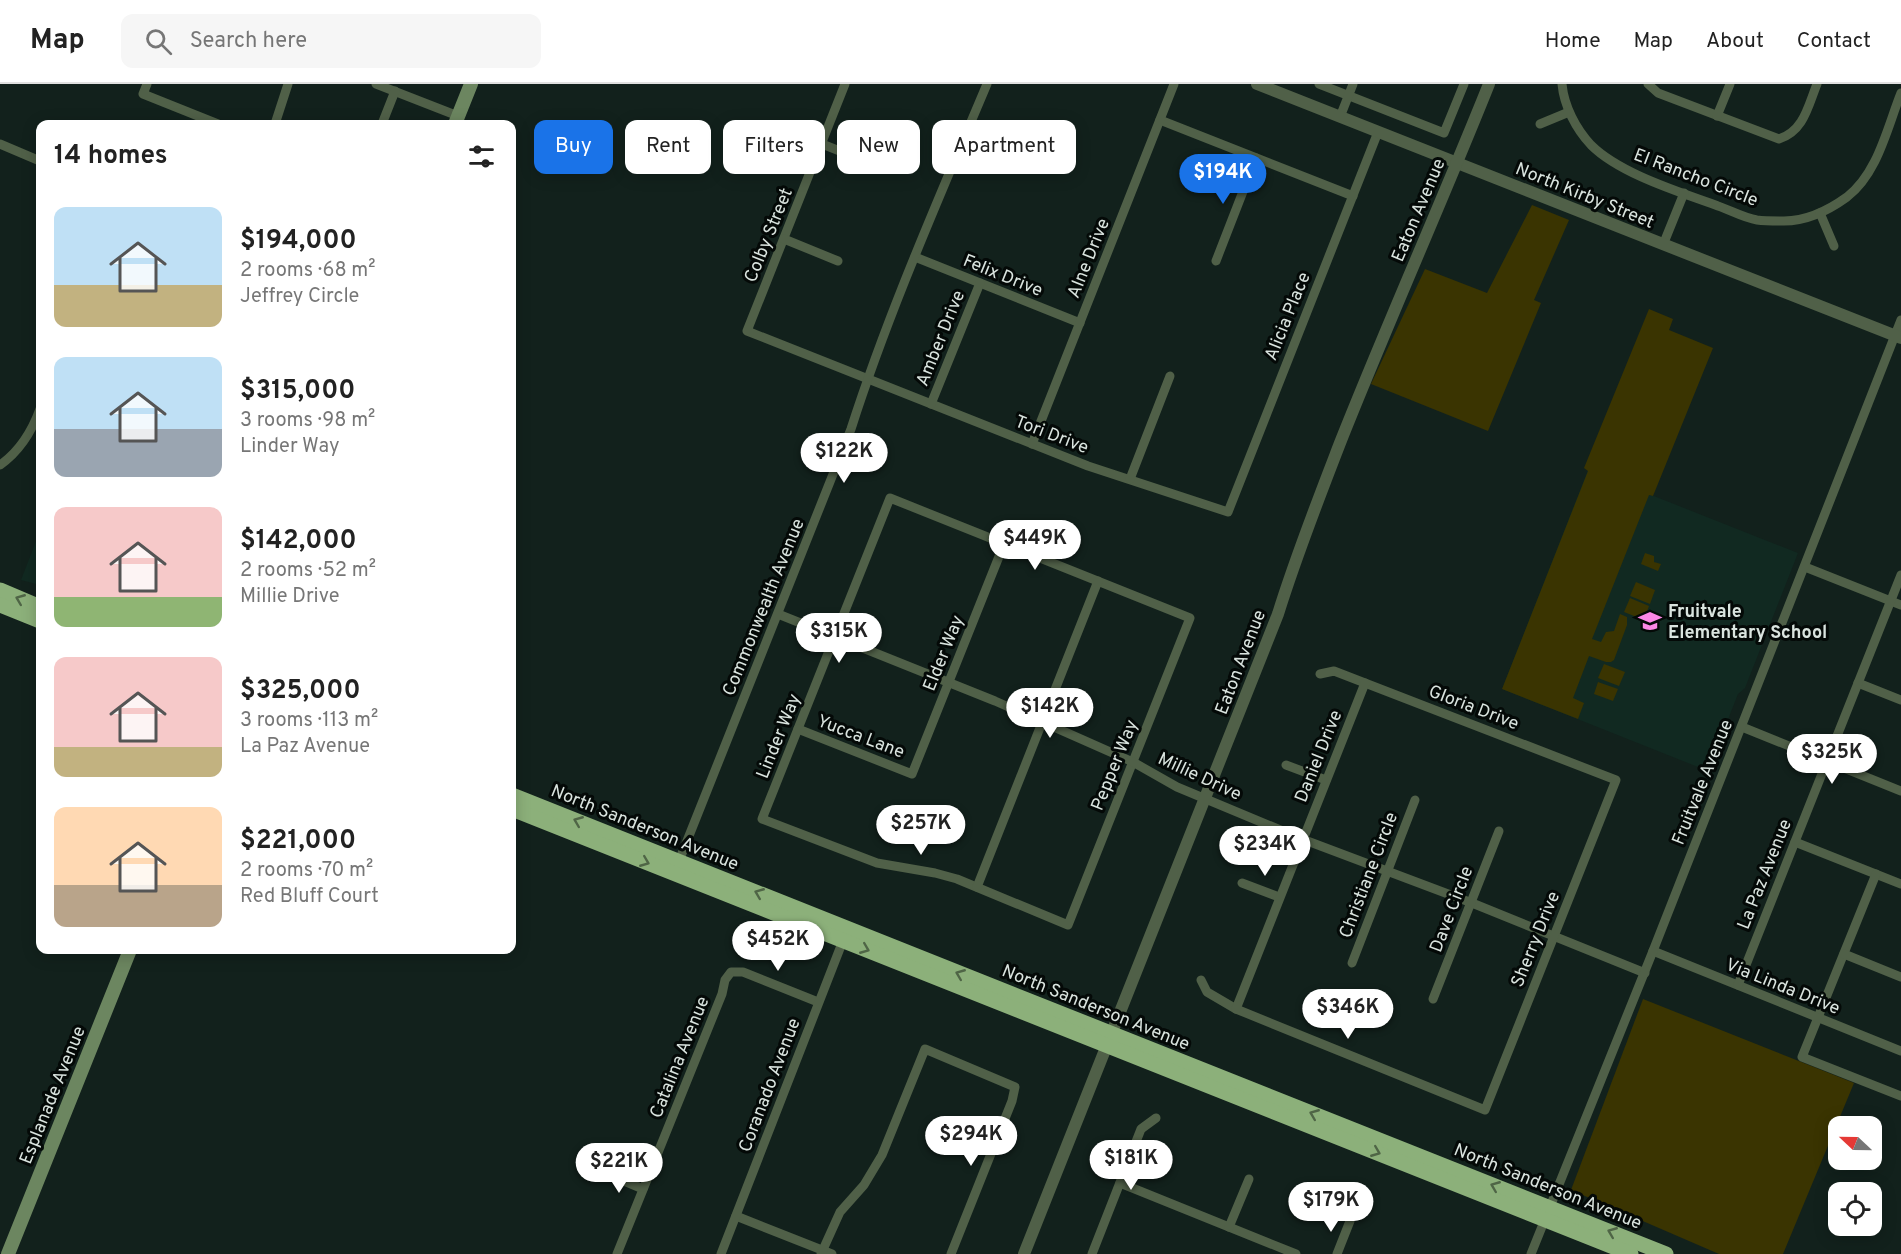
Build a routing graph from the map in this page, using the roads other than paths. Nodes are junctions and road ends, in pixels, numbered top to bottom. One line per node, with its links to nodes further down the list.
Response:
1 (147, 84): 23 (street)
2 (288, 84): 24 (street)
3 (376, 84): 17 (street)
4 (471, 84): 26 (main road)
5 (845, 84): 30 (street, Colby Street)
6 (987, 84): 42 (street, Commonwealth Avenue)
7 (1174, 84): 27 (street, Alne Drive)
8 (1257, 84): 22 (street, North Kirby Street)
9 (1319, 84): 19 (street)
10 (1353, 84): 19 (street)
11 (1464, 84): 19 (street)
12 (1489, 84): 34 (street, Eaton Avenue)
13 (1563, 84): 20 (street, El Rancho Circle)
14 (1648, 84): 21 (street)
15 (1730, 84): 21 (street)
16 (1817, 84): 21 (street)
17 (395, 91): 25 (street); 26 (street)
18 (1901, 93): 38 (street, El Rancho Circle)
19 (1348, 96): 22 (street)
20 (1569, 112): 28 (street); 36 (street, El Rancho Circle)
21 (1717, 116)
22 (1340, 117): 29 (street, North Kirby Street)
23 (208, 120)
24 (276, 120)
25 (384, 120)
26 (456, 120)
27 (1160, 120): 32 (street); 47 (street, Alne Drive)
28 (1539, 124)
29 (1378, 132): 34 (street, North Kirby Street); 37 (street, Alicia Place)
30 (825, 136)
31 (0, 144): 33 (street)
32 (1256, 158): 37 (street); 44 (street)
33 (36, 159)
34 (1457, 164): 40 (street, North Kirby Street); 86 (street, Eaton Avenue)
35 (810, 174): 39 (street, Colby Street)
36 (1684, 193): 38 (street, El Rancho Circle); 40 (street)
37 (1353, 196): 57 (street, Alicia Place)
38 (1820, 213): 41 (street)
39 (784, 239): 43 (street); 48 (street, Colby Street)
40 (1663, 245): 49 (street, North Kirby Street)
41 (1834, 246)
42 (915, 257): 45 (street, Felix Drive); 51 (street, Commonwealth Avenue)
43 (838, 261)
44 (1216, 261)
45 (980, 283): 47 (street, Felix Drive); 52 (street, Amber Drive)
46 (1901, 320): 49 (street, Fruitvale Avenue)
47 (1080, 323): 54 (street, Alne Drive)
48 (747, 331): 51 (street, Tori Drive)
49 (1898, 337): 59 (street, Fruitvale Avenue)
50 (1170, 376): 56 (street)
51 (868, 379): 52 (street, Tori Drive); 67 (street, Commonwealth Avenue)
52 (932, 404): 54 (street, Tori Drive)
53 (36, 418): 55 (street)
54 (1032, 444): 56 (street, Tori Drive)
55 (0, 465)
56 (1130, 479): 57 (street, Tori Drive)
57 (1228, 512)
58 (1004, 544): 61 (street); 69 (street, Linder Way); 71 (street, Elder Way)
59 (1805, 567): 63 (street); 76 (street, Fruitvale Avenue)
60 (1901, 575): 63 (street, La Paz Avenue)
61 (1098, 581): 75 (street); 78 (street, Pepper Way)
62 (0, 590): 65 (highway, one-way to 62)
63 (1891, 601): 66 (street); 73 (street, La Paz Avenue)
64 (0, 605): 68 (highway)
65 (36, 605)
66 (1901, 605)
67 (778, 614): 69 (street, Millie Drive); 92 (street, Commonwealth Avenue)
68 (36, 619)
69 (835, 636): 71 (street, Millie Drive); 77 (street, Linder Way)
70 (1320, 674): 72 (street, Gloria Drive)
71 (949, 682): 75 (street, Millie Drive); 81 (street, Elder Way)
72 (1365, 683): 82 (street, Daniel Drive); 83 (street, Gloria Drive)
73 (1858, 683): 74 (street); 79 (street, La Paz Avenue)
74 (1901, 700)
75 (1042, 722): 78 (street, Millie Drive); 97 (street)
76 (1742, 727): 79 (street); 102 (street, Fruitvale Avenue)
77 (798, 729): 81 (street, Yucca Lane); 97 (street, Linder Way)
78 (1133, 762): 86 (street, Millie Drive); 97 (street, Pepper Way)
79 (1827, 762): 84 (street); 91 (street, La Paz Avenue)
80 (1286, 765): 82 (street)
81 (912, 774)
82 (1326, 780): 90 (street, Daniel Drive)
83 (1616, 780): 101 (street, Sherry Drive)
84 (1901, 791)
85 (516, 797): 92 (highway, North Sanderson Avenue, one-way to 85)
86 (1205, 798): 90 (street, Millie Drive); 114 (street, Eaton Avenue)
87 (1414, 800): 93 (street, Christiane Circle)
88 (516, 810): 92 (highway, North Sanderson Avenue, one-way to 92)
89 (1499, 831): 99 (street, Dave Circle)
90 (1302, 839): 93 (street, Millie Drive); 98 (street, Daniel Drive)
91 (1795, 842): 94 (street); 109 (street, La Paz Avenue)
92 (676, 868): 100 (highway, North Sanderson Avenue)
93 (1387, 871): 99 (street, Millie Drive); 105 (street, Christiane Circle)
94 (1876, 874): 96 (street); 104 (street)
95 (1242, 883): 98 (street)
96 (1901, 884)
97 (976, 887)
98 (1279, 897): 112 (street, Daniel Drive)
99 (1472, 903): 101 (street, Millie Drive); 110 (street, Dave Circle)
100 (845, 934): 111 (street, Coranado Avenue); 114 (highway, North Sanderson Avenue)
101 (1555, 936): 106 (street, Millie Drive); 112 (street, Sherry Drive)
102 (1653, 951): 106 (street, Fruitvale Avenue); 109 (street, Via Linda Drive)
103 (128, 954): 127 (main road, Esplanade Avenue)
104 (1844, 954): 107 (street); 113 (street)
105 (1352, 963)
106 (1645, 973): 122 (street, Fruitvale Avenue)
107 (1901, 977)
108 (1201, 980): 112 (street)
109 (1738, 985): 113 (street, Via Linda Drive)
110 (1433, 999)
111 (818, 1002): 121 (street, Catalina Avenue); 123 (street, Coranado Avenue)
112 (1236, 1009)
113 (1819, 1018): 115 (street, Via Linda Drive); 116 (street)
114 (1109, 1040): 122 (highway, North Sanderson Avenue); 132 (street, Eaton Avenue)
115 (1900, 1047)
116 (1901, 1096)
117 (1156, 1118): 120 (street)
118 (605, 1173): 121 (street)
119 (1249, 1179): 125 (street)
120 (1120, 1183): 125 (street); 133 (street)
121 (643, 1189): 128 (street, Catalina Avenue)
122 (1547, 1214): 136 (street, Fruitvale Avenue); 137 (highway, North Sanderson Avenue); 138 (highway, North Sanderson Avenue, one-way to 122)
123 (736, 1216): 126 (street); 129 (street, Coranado Avenue)
124 (1350, 1221): 135 (street)
125 (1229, 1227): 134 (street)
126 (821, 1252): 130 (street); 131 (street)
127 (8, 1254)
128 (617, 1254)
129 (721, 1254)
130 (832, 1254)
131 (951, 1254)
132 (1024, 1254)
133 (1092, 1254)
134 (1296, 1254)
135 (1337, 1254)
136 (1531, 1254)
137 (1631, 1254)
138 (1666, 1254)

